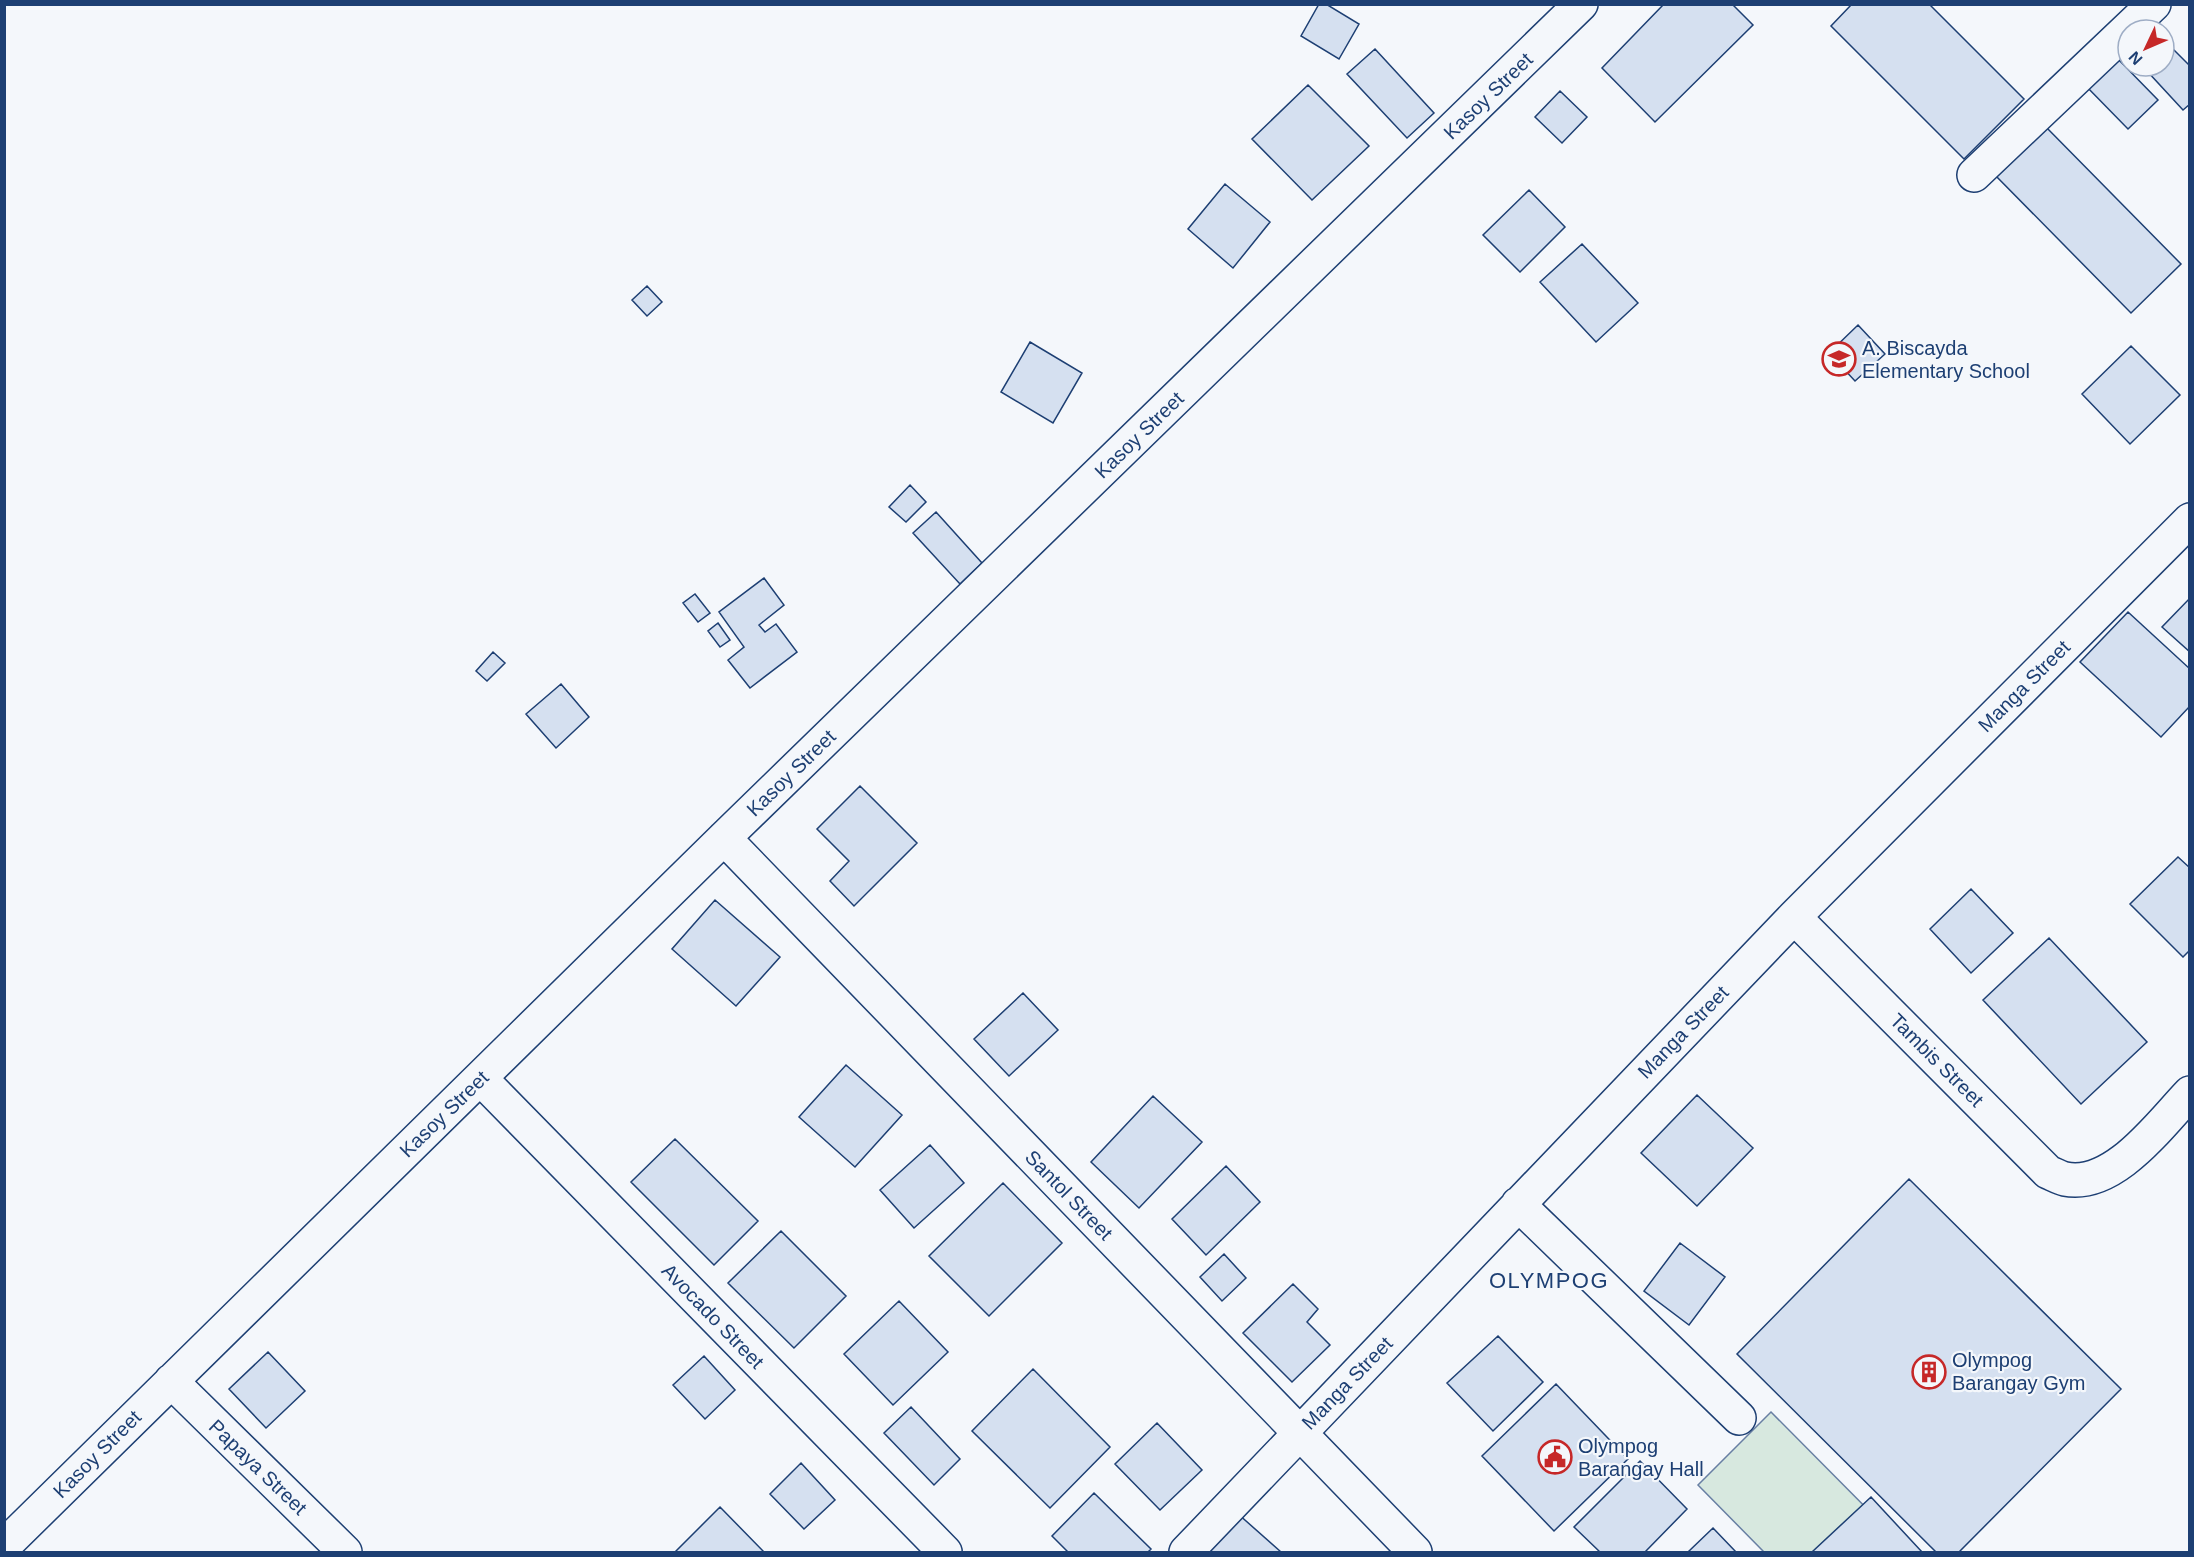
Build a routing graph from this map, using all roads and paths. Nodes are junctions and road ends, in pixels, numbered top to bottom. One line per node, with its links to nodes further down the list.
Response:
1 (1581, 4): 5 (street, Kasoy Street)
2 (2154, 4): 3 (street)
3 (1974, 175)
4 (2190, 520): 6 (street, Manga Street)
5 (724, 838): 7 (street, Kasoy Street); 12 (street, Santol Street)
6 (1794, 917): 8 (street, Tambis Street); 9 (street, Manga Street)
7 (481, 1079): 10 (street, Kasoy Street); 15 (street, Avocado Street)
8 (2190, 1093)
9 (1518, 1204): 11 (street); 12 (street, Manga Street)
10 (171, 1381): 13 (street, Kasoy Street); 14 (street, Papaya Street)
11 (1739, 1418)
12 (1300, 1434): 16 (street, Manga Street); 17 (street, Santol Street)
13 (4, 1546)
14 (345, 1552)
15 (945, 1552)
16 (1186, 1552)
17 (1415, 1552)

